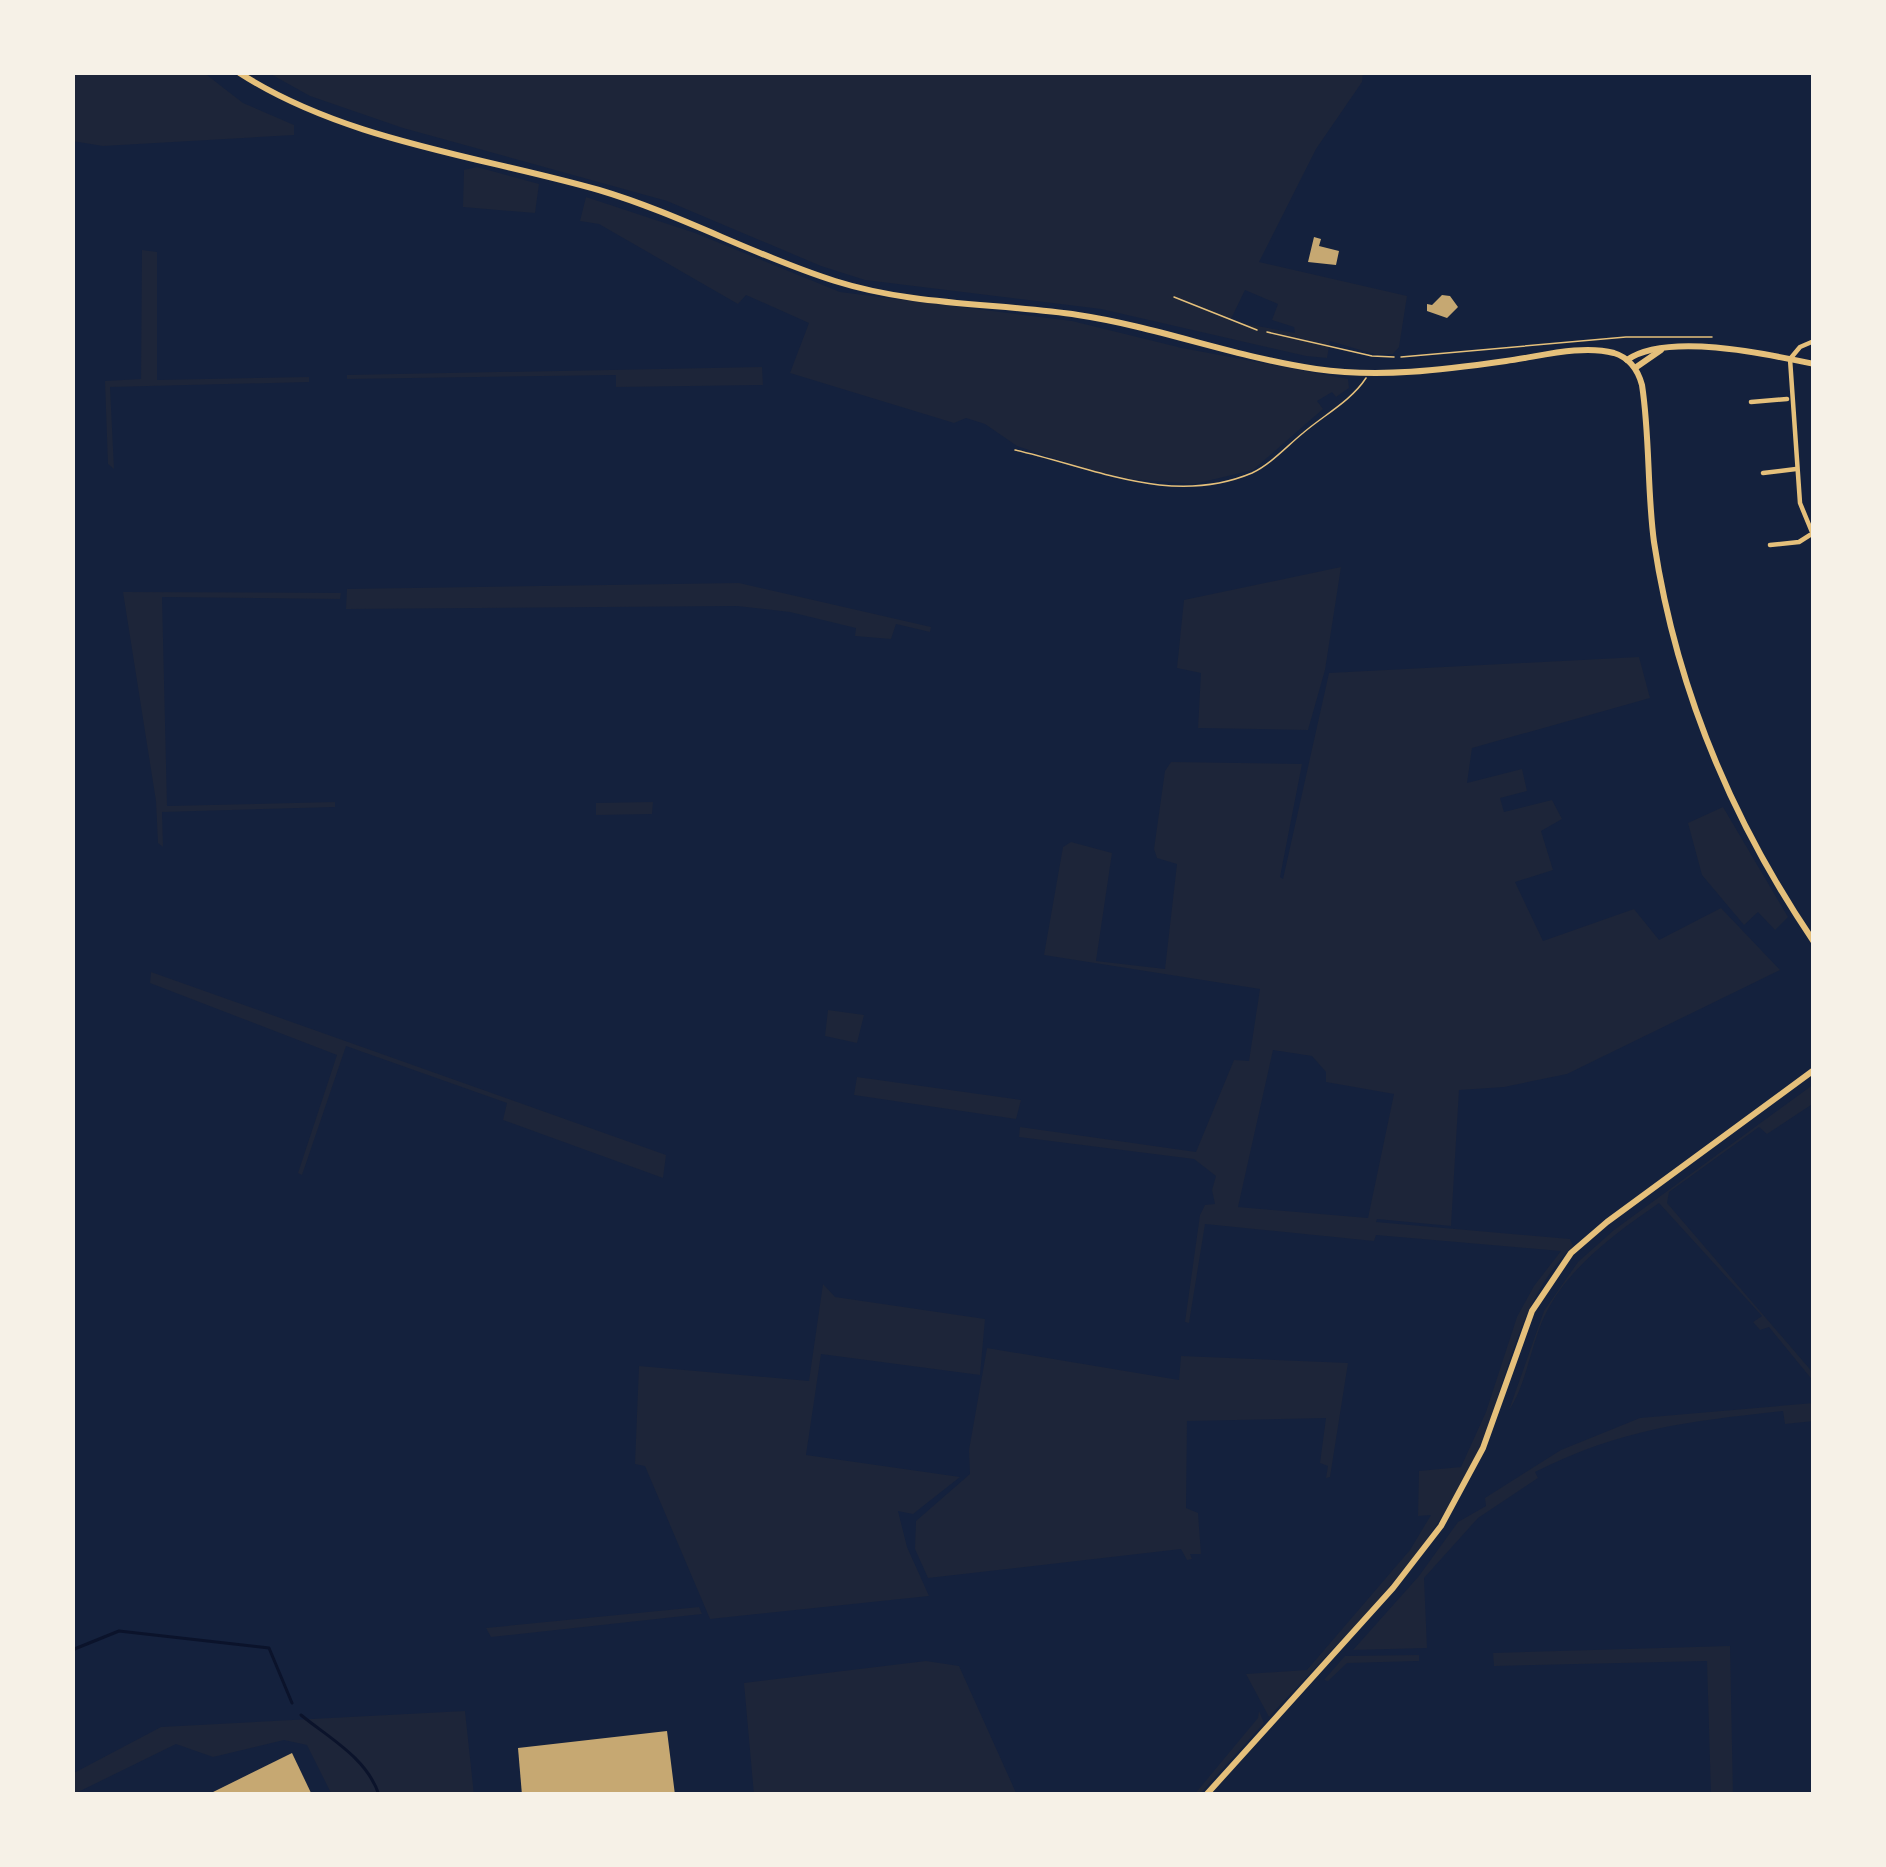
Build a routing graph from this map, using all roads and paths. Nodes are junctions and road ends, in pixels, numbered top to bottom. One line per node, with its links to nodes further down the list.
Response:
1 (238, 72): 12 (street)
2 (1174, 297): 3 (lane)
3 (1257, 330): 7 (path)
4 (1712, 338): 7 (lane)
5 (1814, 341): 8 (street)
6 (1666, 348): 8 (street); 9 (street); 11 (street)
7 (1401, 357)
8 (1790, 359): 10 (street); 13 (street)
9 (1627, 360): 11 (street); 12 (street)
10 (1814, 364)
11 (1635, 368): 20 (street)
12 (1368, 374): 15 (lane)
13 (1790, 399): 14 (street); 16 (street)
14 (1751, 402)
15 (1015, 450)
16 (1796, 470): 17 (street); 18 (street)
17 (1763, 472)
18 (1813, 536): 19 (street)
19 (1770, 545)
20 (1814, 942)
21 (1814, 1070): 22 (street)
22 (1206, 1795)

